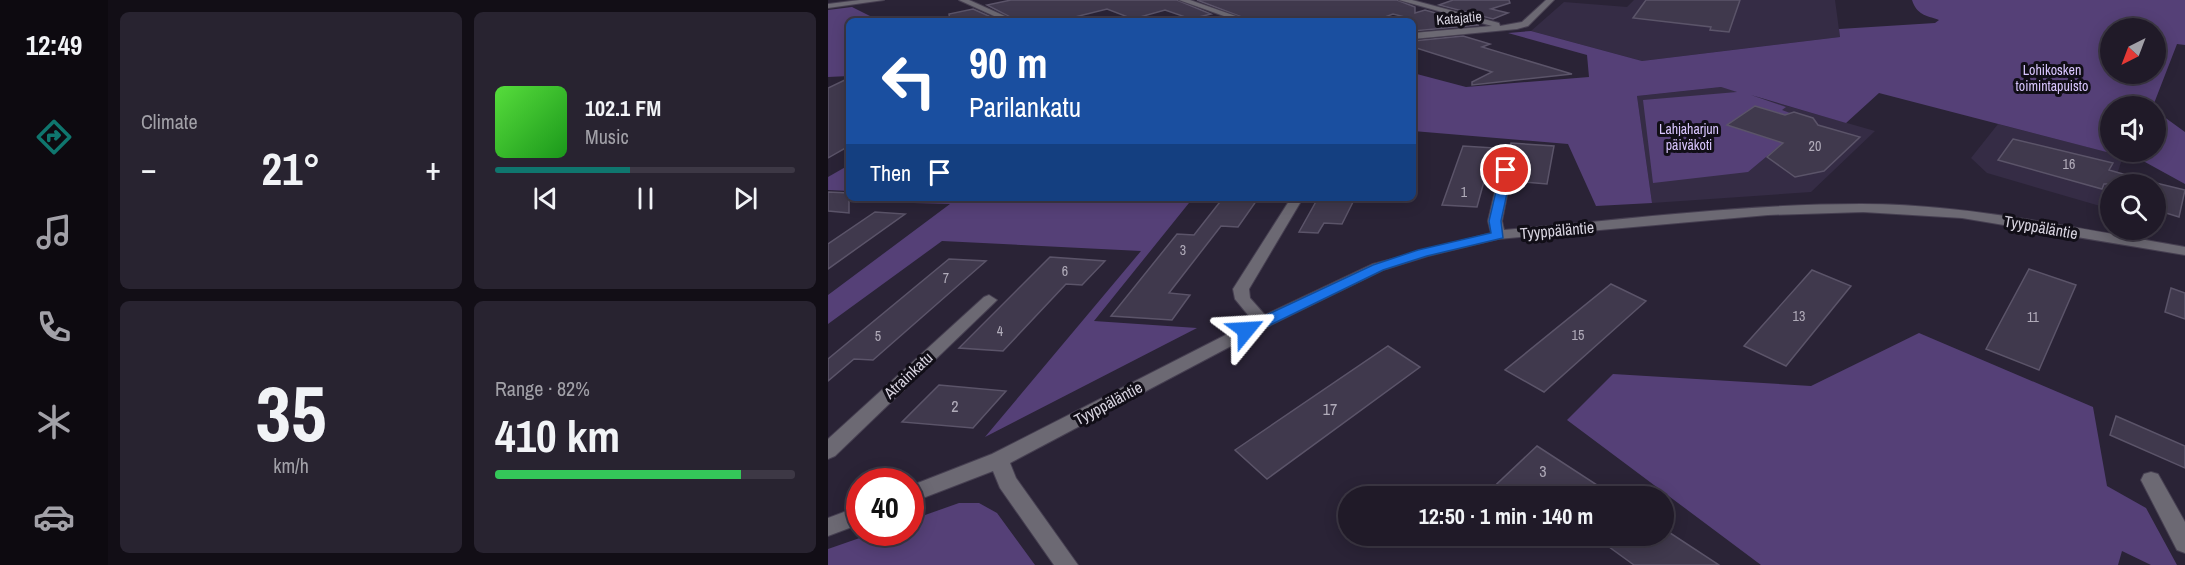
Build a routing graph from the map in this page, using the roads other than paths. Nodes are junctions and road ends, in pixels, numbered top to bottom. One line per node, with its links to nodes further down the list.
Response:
1 (880, 0): 6 (street)
2 (963, 0): 7 (street)
3 (1184, 0): 8 (street)
4 (1403, 0): 9 (street)
5 (1550, 0): 9 (street)
6 (828, 6)
7 (1005, 18)
8 (1237, 18)
9 (1508, 28): 10 (street, Katajatie)
10 (1416, 36)
11 (1506, 170): 13 (street)
12 (1295, 201): 16 (street)
13 (1498, 236): 14 (street, Tyyppäläntie); 16 (street, Tyyppäläntie)
14 (2185, 252)
15 (989, 300): 17 (street, Atrainkatu)
16 (1263, 322): 18 (street, Tyyppäläntie)
17 (828, 451)
18 (999, 460): 20 (street, Tyyppäläntie); 24 (street)
19 (2151, 480): 23 (street)
20 (924, 489)
21 (846, 520): 22 (street)
22 (828, 526)
23 (2185, 543)
24 (1067, 565)

